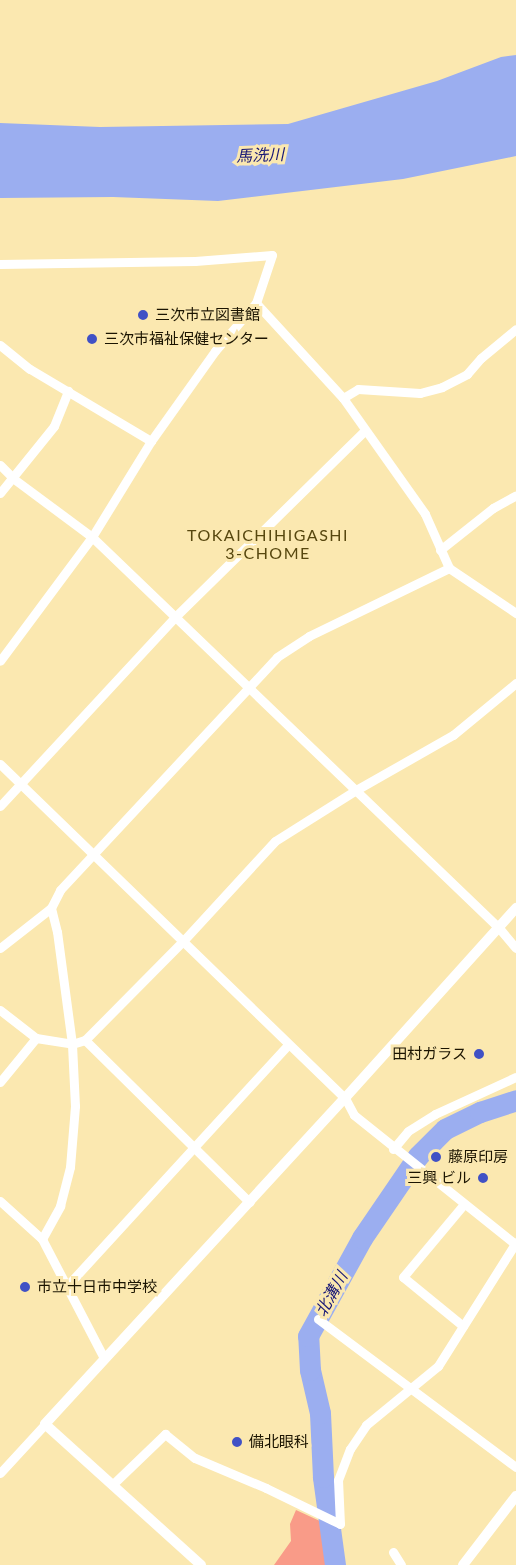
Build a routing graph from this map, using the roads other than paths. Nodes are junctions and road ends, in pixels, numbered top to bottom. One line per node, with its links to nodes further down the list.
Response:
1 (0, 264): 2 (street)
2 (256, 303): 6 (street); 8 (street)
3 (516, 329): 6 (street)
4 (0, 345): 5 (street)
5 (68, 391): 8 (street); 10 (street)
6 (343, 398): 7 (street)
7 (364, 431): 14 (street); 17 (street)
8 (151, 441): 13 (street)
9 (0, 465): 10 (street)
10 (14, 479): 11 (street); 13 (street)
11 (0, 494)
12 (516, 495): 14 (street)
13 (92, 537): 17 (street); 18 (street)
14 (440, 550): 15 (street)
15 (449, 568): 16 (street); 20 (street)
16 (516, 613)
17 (176, 617): 20 (street); 22 (street)
18 (0, 661)
19 (516, 683): 23 (street)
20 (249, 687): 23 (street); 25 (street)
21 (0, 764): 22 (street)
22 (21, 784): 24 (street); 25 (street)
23 (356, 790): 28 (street); 29 (street)
24 (0, 806)
25 (92, 854): 26 (street); 29 (street)
26 (51, 908): 30 (street); 35 (street)
27 (516, 908): 28 (street)
28 (499, 928): 31 (street); 39 (street)
29 (184, 940): 34 (street); 36 (street)
30 (0, 948)
31 (516, 948)
32 (0, 1010): 33 (street)
33 (36, 1038): 35 (street); 38 (street)
34 (85, 1040): 35 (street); 40 (street)
35 (72, 1044): 45 (street)
36 (288, 1045): 39 (street); 40 (street)
37 (516, 1077): 41 (street)
38 (0, 1082)
39 (345, 1098): 41 (street); 43 (street)
40 (195, 1148): 43 (street); 47 (street)
41 (393, 1149): 44 (street)
42 (0, 1201): 45 (street)
43 (249, 1202): 50 (street)
44 (464, 1204): 46 (street); 49 (street)
45 (42, 1239): 47 (street)
46 (516, 1244): 49 (street)
47 (66, 1287): 50 (street)
48 (318, 1319): 51 (street)
49 (463, 1326): 51 (street)
50 (104, 1358): 52 (street)
51 (411, 1390): 53 (street); 55 (street)
52 (45, 1424): 54 (street); 55 (street)
53 (516, 1467)
54 (0, 1473)
55 (112, 1485): 58 (street)
56 (516, 1496): 60 (street)
57 (393, 1552): 59 (street)
58 (201, 1565)
59 (401, 1565)
60 (462, 1565)

